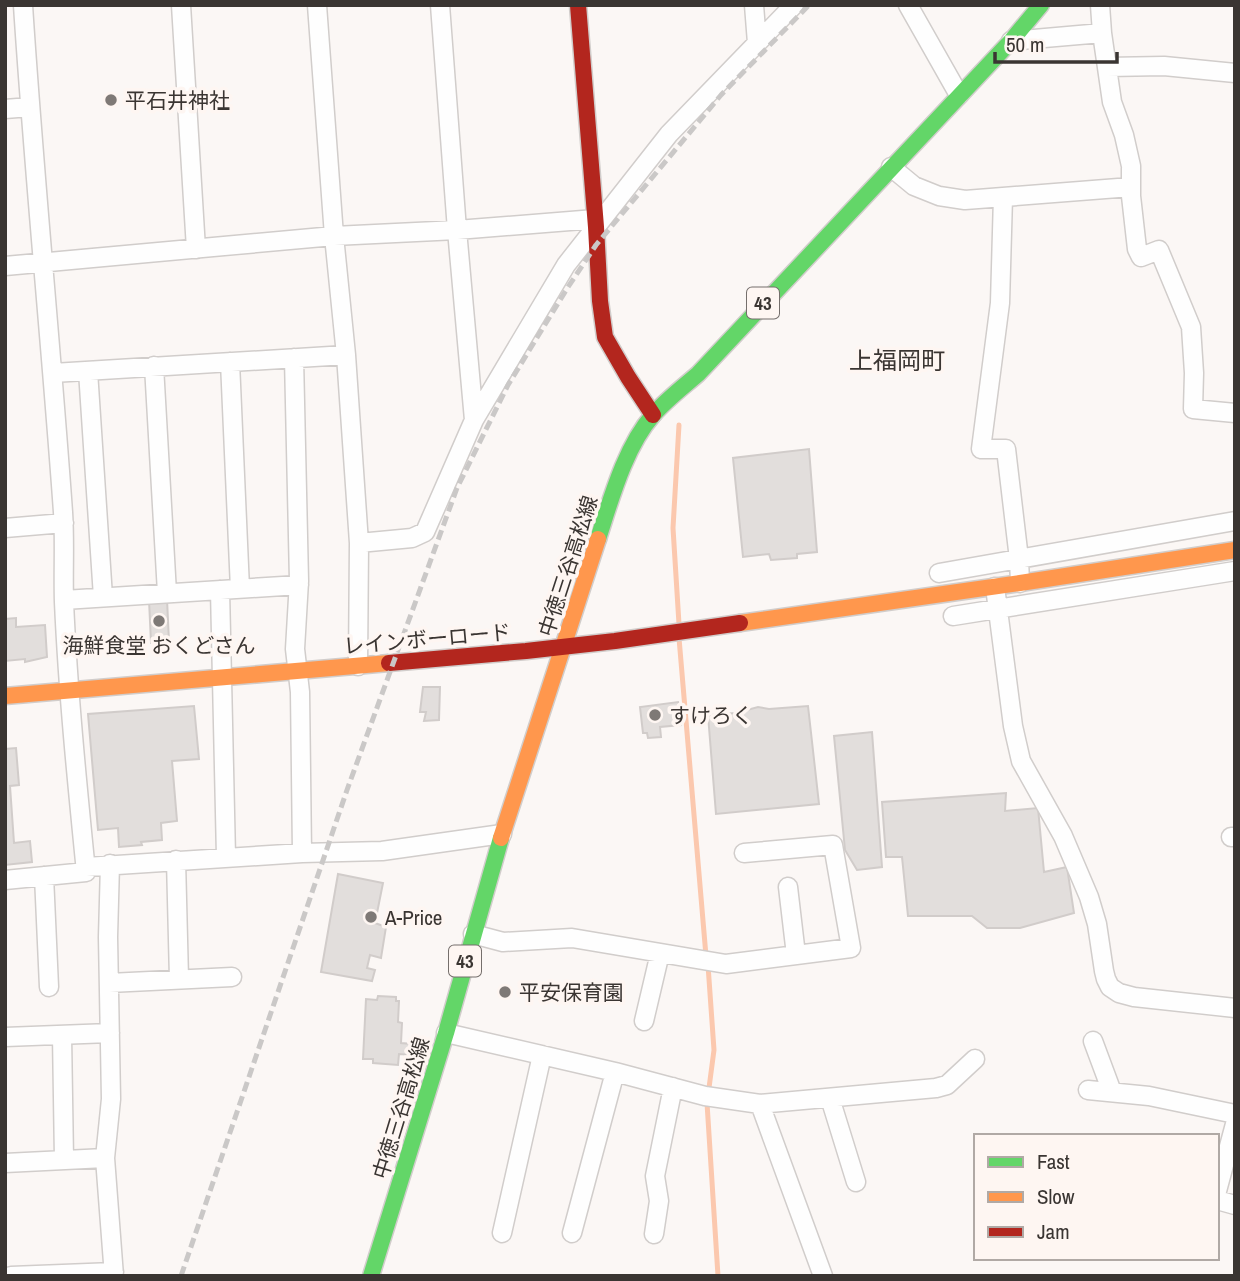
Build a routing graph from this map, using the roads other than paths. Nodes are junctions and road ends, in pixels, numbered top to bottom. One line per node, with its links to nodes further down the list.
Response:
1 (23, 5): 17 (street)
2 (181, 5): 25 (street)
3 (317, 5): 24 (street)
4 (440, 5): 23 (street)
5 (578, 5): 22 (street)
6 (754, 5): 13 (street)
7 (794, 5): 13 (street)
8 (908, 5): 16 (street)
9 (1041, 5): 12 (street, 中徳三谷高松線 / 43)
10 (1100, 5): 11 (street)
11 (1102, 33): 12 (street); 14 (street)
12 (1011, 41): 16 (street, 中徳三谷高松線 / 43)
13 (757, 43): 22 (street)
14 (1107, 67): 15 (street); 20 (street)
15 (1235, 72)
16 (959, 95): 19 (street, 中徳三谷高松線 / 43)
17 (30, 107): 18 (street); 26 (street)
18 (5, 109)
19 (891, 167): 21 (street); 35 (street, 中徳三谷高松線 / 43)
20 (1131, 187): 21 (street); 34 (street)
21 (1003, 197): 42 (street)
22 (596, 223): 23 (street); 35 (street); 36 (street)
23 (457, 230): 24 (street); 36 (street)
24 (334, 236): 25 (street); 28 (street)
25 (196, 249): 26 (street)
26 (42, 262): 27 (street); 33 (street)
27 (5, 266)
28 (346, 355): 29 (street); 40 (street)
29 (294, 358): 30 (street); 46 (street)
30 (230, 362): 31 (street); 48 (street)
31 (154, 366): 32 (street); 50 (street)
32 (88, 370): 33 (street); 51 (street)
33 (53, 373): 38 (street)
34 (1235, 413)
35 (653, 415): 55 (street, 中徳三谷高松線 / 43)
36 (474, 420): 40 (street)
37 (1235, 521): 42 (street)
38 (64, 523): 39 (street); 52 (street)
39 (5, 528)
40 (359, 543): 56 (street)
41 (1235, 550): 45 (street, レインボーロード)
42 (1019, 559): 44 (street); 45 (street)
43 (1235, 571): 53 (street)
44 (939, 573)
45 (1020, 583): 47 (street, レインボーロード)
46 (299, 585): 48 (street); 57 (street)
47 (995, 587): 53 (street); 55 (street, レインボーロード)
48 (240, 589): 49 (street)
49 (220, 590): 50 (street); 58 (street)
50 (167, 593): 51 (street)
51 (103, 597): 52 (street)
52 (64, 600): 59 (street)
53 (997, 609): 54 (street); 78 (street)
54 (953, 616)
55 (563, 647): 56 (street, レインボーロード); 61 (street, 中徳三谷高松線 / 43)
56 (358, 666): 57 (street, レインボーロード)
57 (297, 671): 58 (street, レインボーロード); 62 (street)
58 (221, 678): 59 (street, レインボーロード); 64 (street)
59 (69, 691): 60 (street, レインボーロード); 67 (street)
60 (5, 696)
61 (502, 834): 62 (street); 71 (street, 中徳三谷高松線 / 43)
62 (302, 853): 64 (street)
63 (744, 853): 73 (street)
64 (226, 857): 65 (street)
65 (176, 860): 66 (street); 75 (street)
66 (110, 864): 67 (street); 76 (street)
67 (86, 867): 68 (street)
68 (44, 876): 69 (street); 77 (street)
69 (5, 880)
70 (788, 887): 73 (street)
71 (472, 934): 72 (street); 81 (street, 中徳三谷高松線 / 43)
72 (660, 953): 73 (street); 79 (street)
73 (796, 955)
74 (232, 977): 75 (street)
75 (179, 979): 76 (street)
76 (108, 983): 80 (street)
77 (48, 987)
78 (1235, 1007)
79 (644, 1021)
80 (110, 1033): 82 (street); 95 (street)
81 (446, 1033): 85 (street); 105 (street, 中徳三谷高松線 / 43)
82 (62, 1035): 83 (street); 96 (street)
83 (5, 1037)
84 (1093, 1041): 90 (street)
85 (542, 1055): 87 (street); 100 (street)
86 (975, 1059): 91 (street)
87 (615, 1072): 88 (street); 101 (street)
88 (673, 1087): 92 (street); 102 (street)
89 (1088, 1090): 90 (street)
90 (1112, 1092): 93 (street)
91 (830, 1098): 92 (street); 98 (street)
92 (760, 1104): 106 (street)
93 (1235, 1114)
94 (1235, 1124): 99 (street)
95 (105, 1158): 96 (street); 103 (street)
96 (64, 1160): 97 (street)
97 (5, 1163)
98 (856, 1182)
99 (1219, 1184)
100 (502, 1233)
101 (572, 1233)
102 (654, 1234)
103 (114, 1274): 104 (street)
104 (11, 1276)
105 (371, 1276)
106 (823, 1276)

